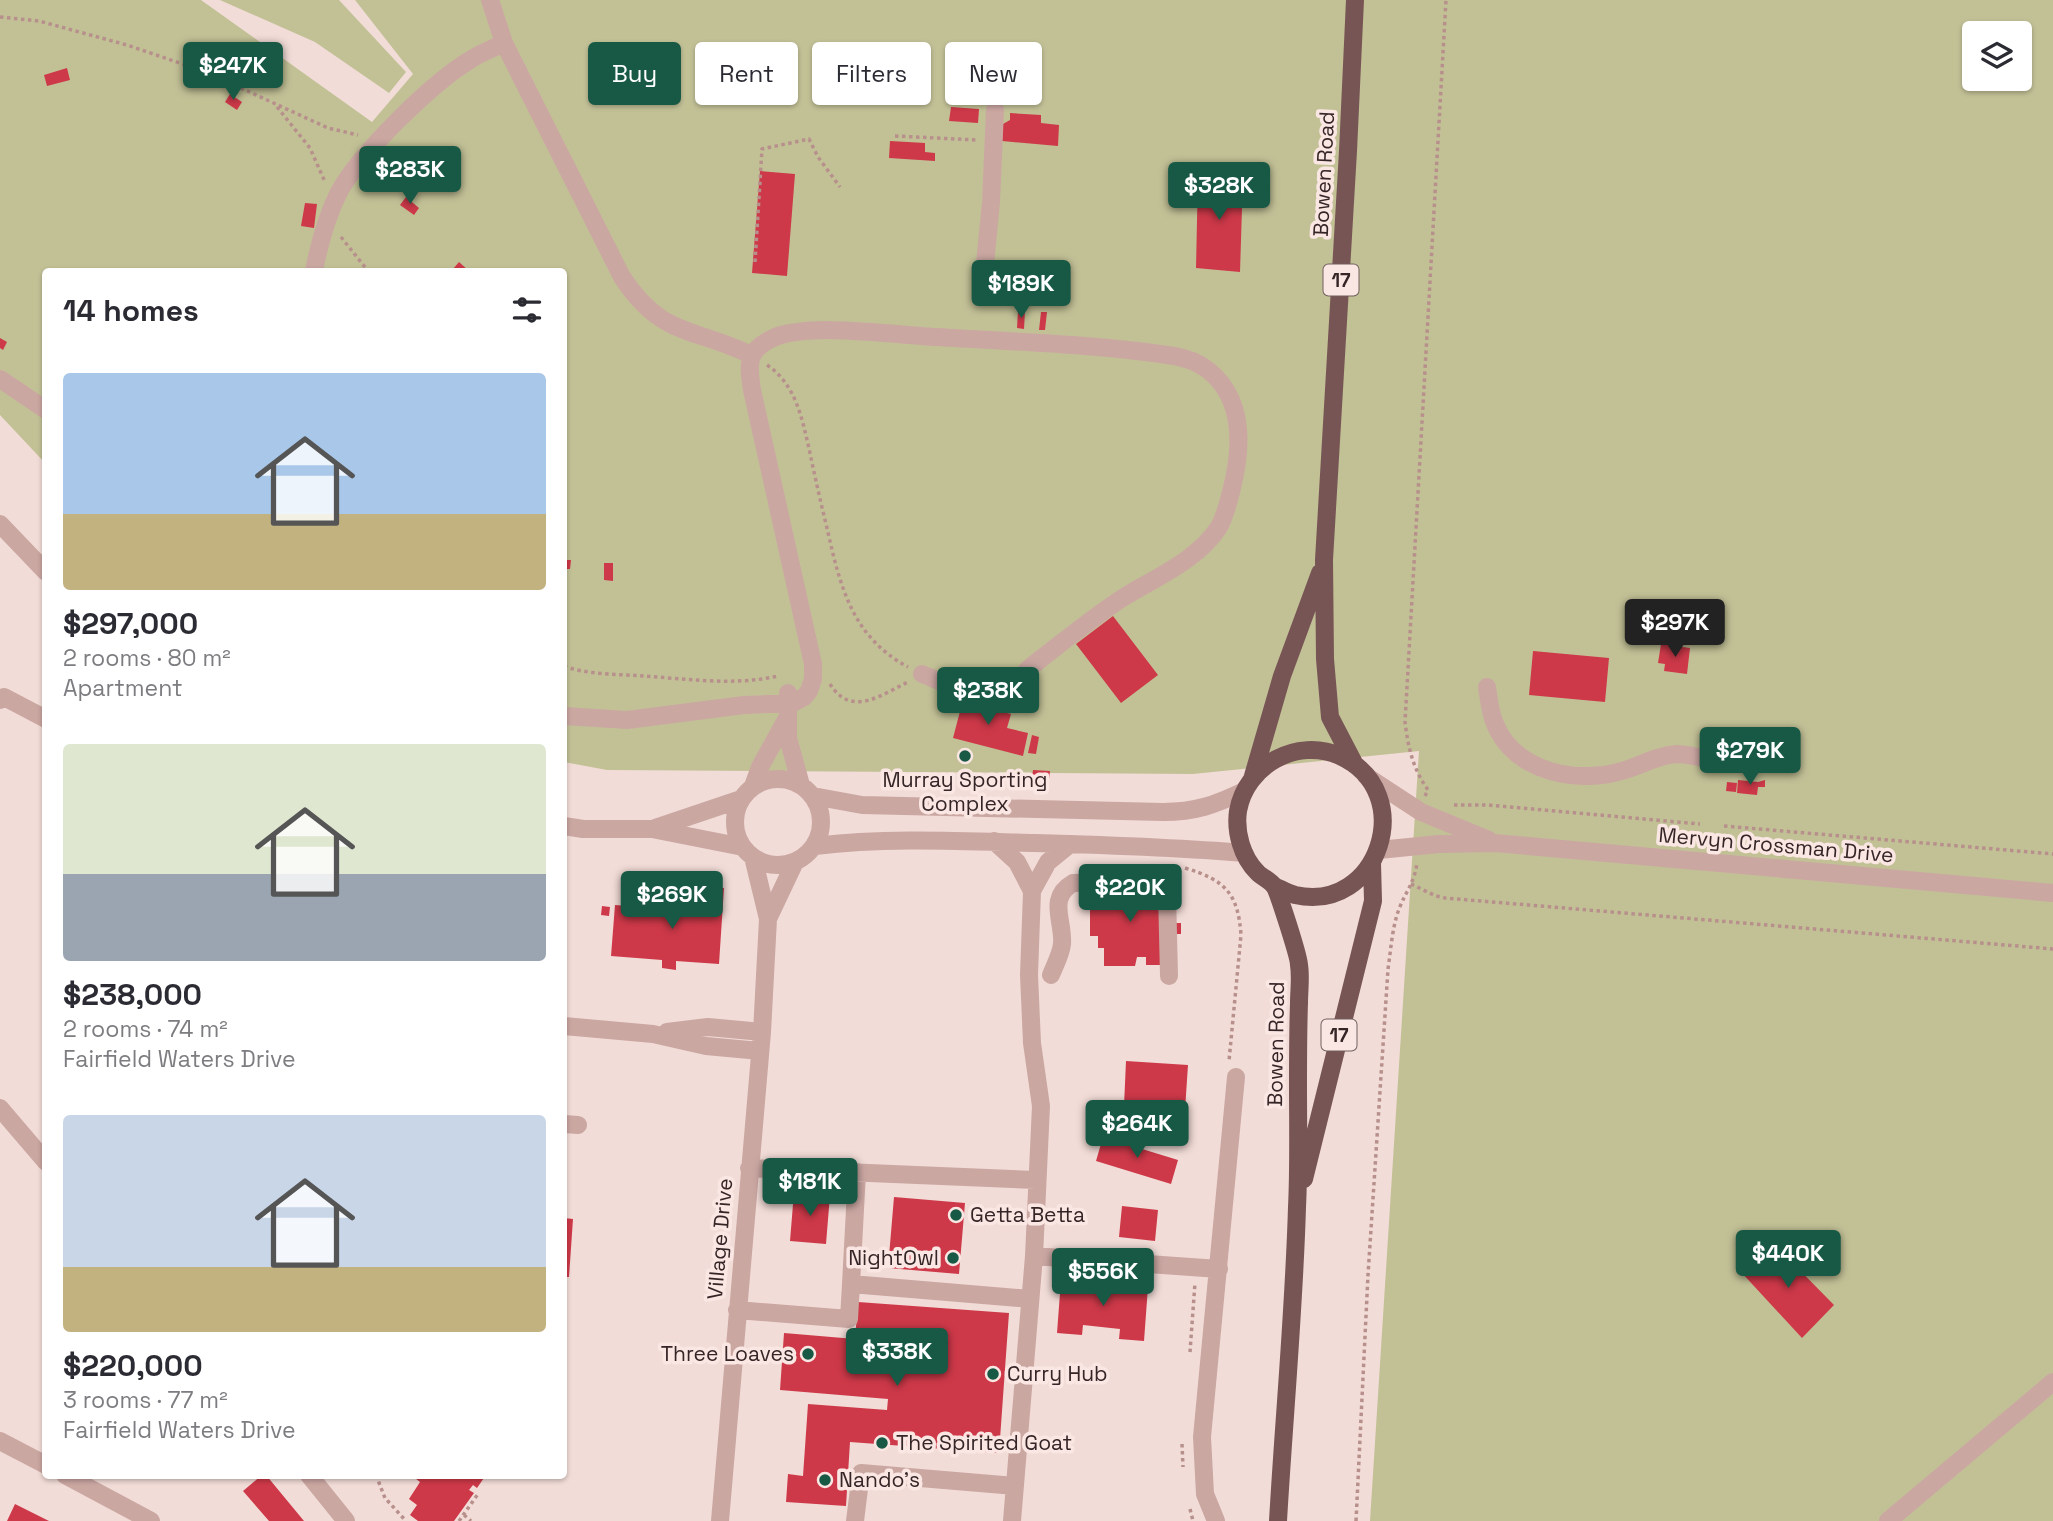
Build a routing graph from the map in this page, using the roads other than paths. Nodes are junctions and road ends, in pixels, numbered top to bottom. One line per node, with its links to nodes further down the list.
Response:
1 (490, 0): 3 (street)
2 (1355, 0): 11 (main road, Bowen Road / 17)
3 (504, 43): 6 (street); 7 (street)
4 (995, 110): 5 (street)
5 (985, 264)
6 (315, 268)
7 (751, 355): 13 (street); 16 (street)
8 (0, 379): 9 (street)
9 (42, 407)
10 (0, 524): 12 (street)
11 (1324, 560): 20 (main road, Bowen Road / 17); 21 (main road, Bowen Road / 17)
12 (42, 568)
13 (922, 674)
14 (1488, 687): 19 (street)
15 (0, 700): 18 (street)
16 (788, 705): 17 (street); 22 (street); 23 (street)
17 (567, 716)
18 (42, 717)
19 (1719, 762)
20 (1361, 770): 21 (main road); 27 (street, Mervyn Crossman Drive); 32 (main road, Bowen Road / 17)
21 (1248, 785): 22 (street); 31 (main road, Bowen Road / 17)
22 (807, 790): 23 (street); 29 (street)
23 (747, 792): 25 (street); 30 (street)
24 (567, 826): 25 (street)
25 (652, 829): 30 (street)
26 (994, 841): 28 (street); 29 (street); 35 (street)
27 (1495, 843): 32 (street, Mervyn Crossman Drive); 36 (street, Mervyn Crossman Drive)
28 (1070, 844): 31 (street); 35 (street)
29 (814, 846): 33 (street)
30 (748, 852): 33 (street); 37 (street, Village Drive)
31 (1244, 853): 34 (main road, Bowen Road / 17)
32 (1375, 857): 34 (main road, Bowen Road / 17); 50 (main road, Bowen Road / 17)
33 (795, 862): 37 (street, Village Drive)
34 (1274, 886): 50 (main road, Bowen Road / 17)
35 (1031, 891): 49 (street)
36 (2053, 893)
37 (768, 919): 41 (street, Village Drive)
38 (1051, 975): 39 (street)
39 (1169, 976)
40 (567, 1026): 42 (street)
41 (762, 1032): 42 (street); 43 (street, Village Drive)
42 (653, 1034): 43 (street)
43 (760, 1051): 47 (street, Village Drive)
44 (1233, 1071): 52 (street)
45 (0, 1108): 46 (street)
46 (42, 1157)
47 (749, 1168): 48 (street); 55 (street, Village Drive)
48 (858, 1172): 49 (street); 53 (street)
49 (1036, 1180): 51 (street)
50 (1297, 1207): 68 (main road, Bowen Road / 17)
51 (1034, 1256): 52 (street); 54 (street)
52 (1219, 1269): 67 (street)
53 (851, 1284): 54 (street); 55 (street)
54 (1030, 1298): 61 (street)
55 (737, 1310): 62 (street, Village Drive)
56 (2053, 1382): 69 (street)
57 (0, 1441): 58 (street)
58 (42, 1463)
59 (72, 1479): 63 (street)
60 (312, 1479): 64 (street)
61 (1015, 1486): 65 (street); 66 (street)
62 (724, 1520)
63 (151, 1521)
64 (346, 1521)
65 (855, 1521)
66 (1012, 1521)
67 (1216, 1521)
68 (1278, 1521)
69 (1888, 1521)

